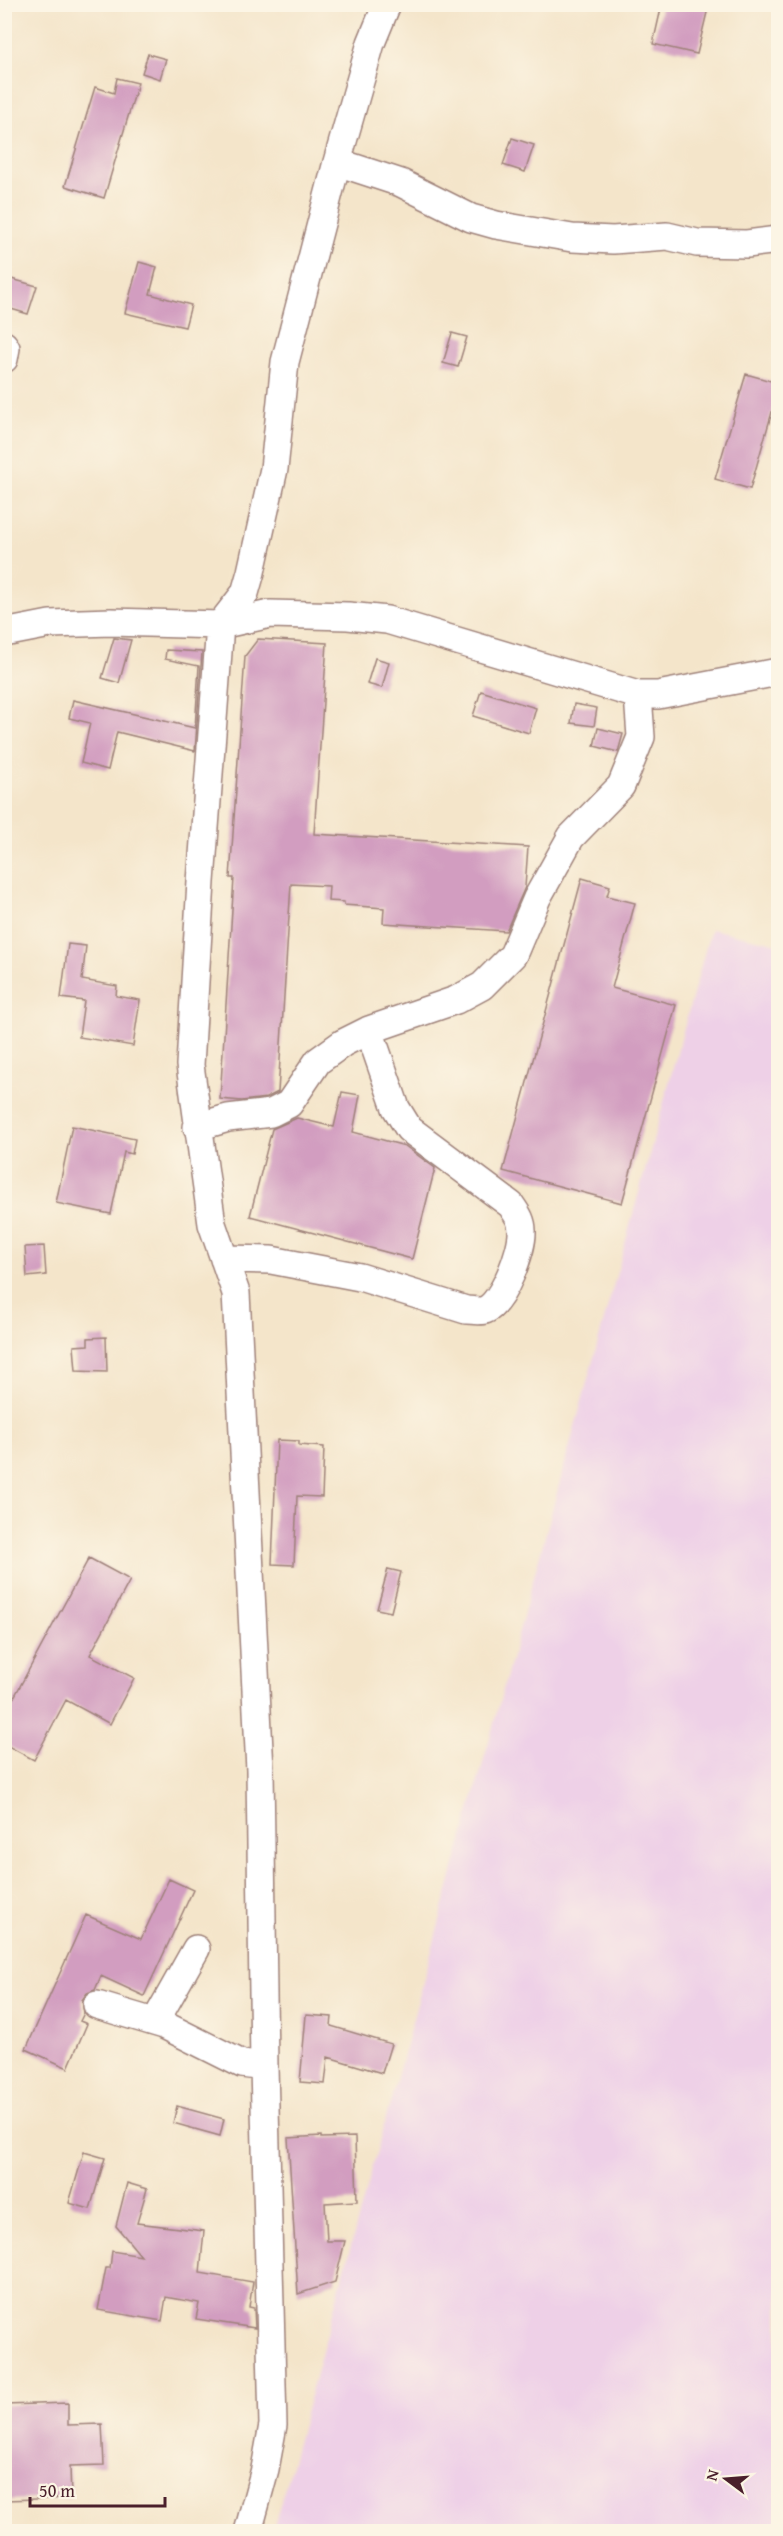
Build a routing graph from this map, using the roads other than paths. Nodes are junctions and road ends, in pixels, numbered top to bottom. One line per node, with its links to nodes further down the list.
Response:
1 (387, 4): 2 (street)
2 (337, 162): 3 (street); 6 (street)
3 (778, 240)
4 (4, 345): 5 (street)
5 (4, 359)
6 (220, 625): 7 (street); 9 (street); 11 (street)
7 (4, 633)
8 (778, 672): 9 (street)
9 (638, 695): 10 (street)
10 (369, 1030): 11 (street); 12 (street)
11 (197, 1127): 12 (street)
12 (224, 1259): 16 (street)
13 (196, 1949): 15 (street)
14 (97, 2005): 15 (street)
15 (155, 2022): 16 (street)
16 (264, 2067): 17 (street)
17 (248, 2532)

